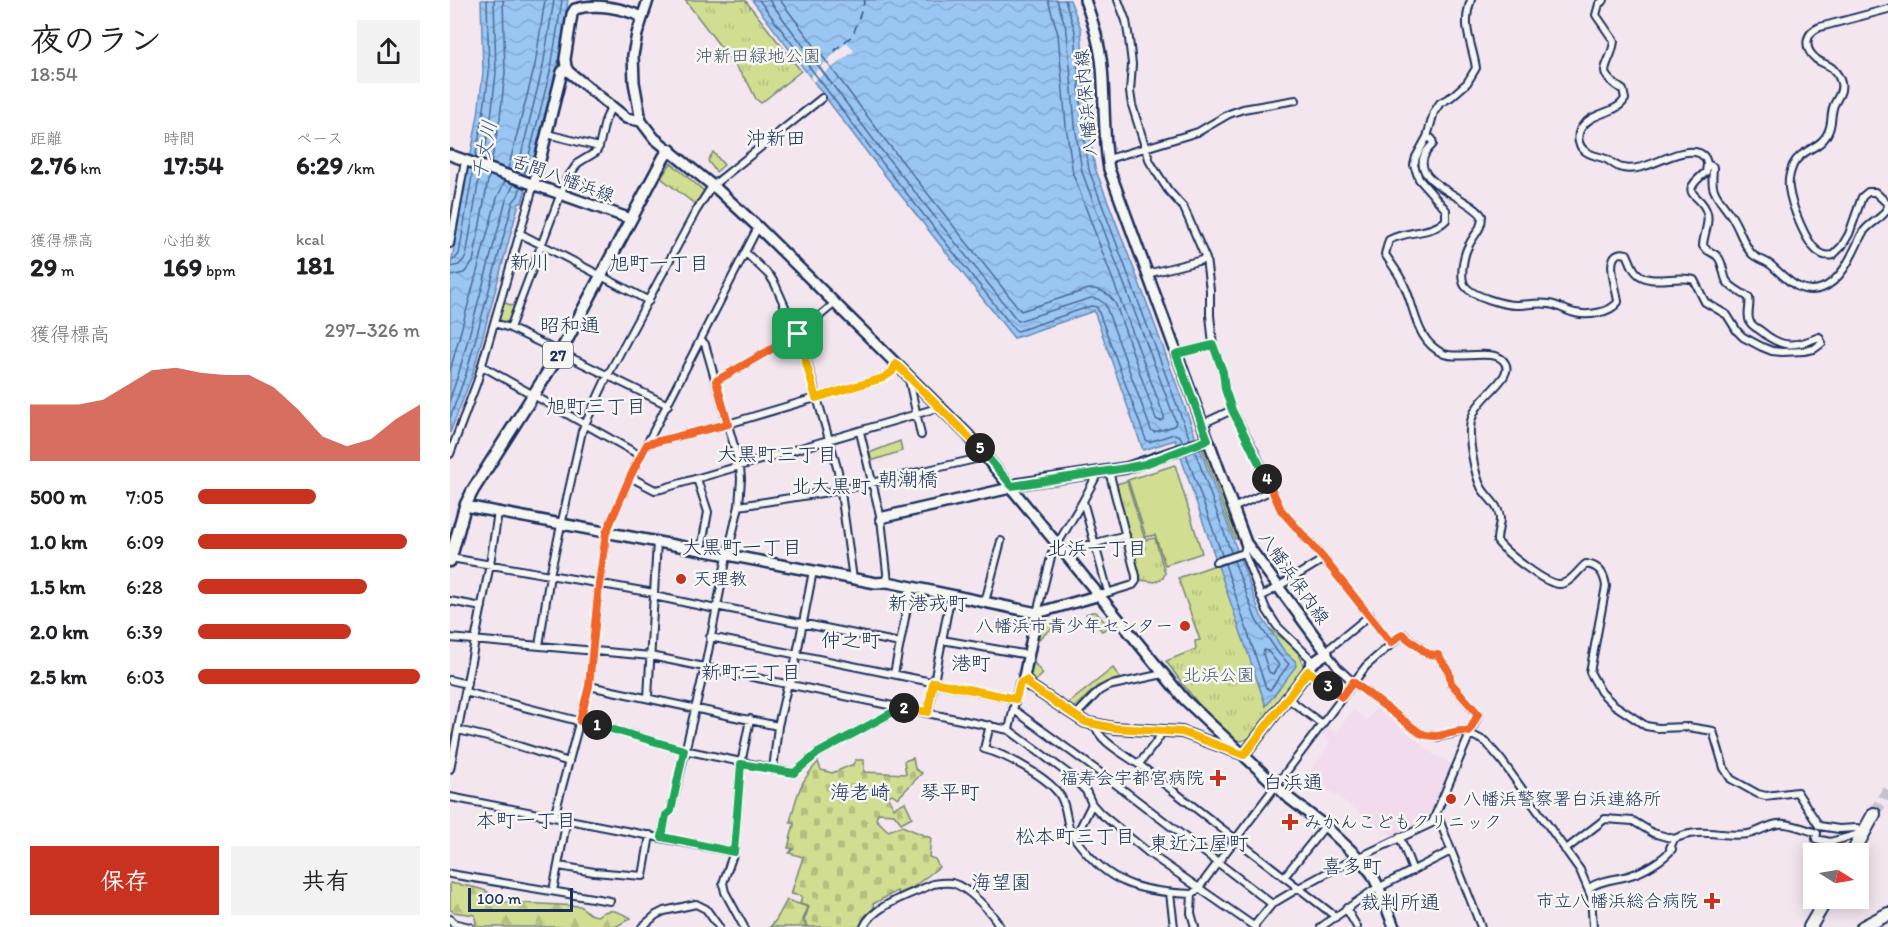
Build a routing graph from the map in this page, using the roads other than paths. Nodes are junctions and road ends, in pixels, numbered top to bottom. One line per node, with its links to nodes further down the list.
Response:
1 (648, 0): 7 (street)
2 (1084, 0): 19 (street, 八幡浜保内線)
3 (1118, 0): 16 (street)
4 (1471, 0): 14 (street)
5 (1604, 0): 21 (street)
6 (1888, 9): 21 (street)
7 (642, 17): 8 (street); 12 (street)
8 (566, 67): 11 (street); 13 (street)
9 (822, 98): 23 (street)
10 (1296, 100): 16 (street)
11 (611, 107): 12 (street); 15 (street)
12 (641, 121): 17 (street)
13 (547, 134): 15 (street); 22 (street)
14 (1427, 137): 21 (street); 177 (street)
15 (599, 147): 24 (street)
16 (1145, 147): 19 (street); 32 (street)
17 (670, 150): 23 (street); 25 (main road, 27)
18 (450, 155): 20 (street, 舌間八幡浜線)
19 (1108, 159): 33 (street, 八幡浜保内線)
20 (466, 162): 22 (street, 舌間八幡浜線); 28 (street)
21 (1707, 164)
22 (532, 183): 24 (street, 舌間八幡浜線); 27 (street)
23 (712, 186): 26 (street); 35 (street)
24 (561, 194): 25 (street, 舌間八幡浜線); 30 (street)
25 (631, 219): 34 (main road, 27)
26 (758, 227): 31 (street); 36 (street)
27 (519, 233): 30 (street); 37 (street)
28 (451, 235): 29 (street)
29 (450, 244)
30 (542, 246): 34 (street); 38 (street)
31 (746, 253): 39 (street); 40 (street)
32 (1206, 259): 33 (street); 41 (street)
33 (1147, 274): 43 (street, 八幡浜保内線)
34 (601, 276): 35 (street); 42 (main road, 27)
35 (649, 301): 47 (street)
36 (835, 303): 39 (street); 44 (street)
37 (494, 323): 38 (street); 45 (street)
38 (510, 328): 42 (street)
39 (798, 334): 48 (street); 50 (street)
40 (701, 341): 48 (street); 52 (street)
41 (1213, 345): 43 (street); 53 (street)
42 (560, 353): 47 (street); 49 (main road, 27)
43 (1176, 354): 56 (street, 八幡浜保内線)
44 (896, 364): 46 (street); 50 (street)
45 (482, 366): 49 (street); 63 (street)
46 (908, 375): 51 (street); 54 (street)
47 (607, 377): 52 (street); 57 (street)
48 (716, 381): 55 (street)
49 (532, 396): 57 (street); 76 (main road, 27)
50 (816, 398): 55 (street); 60 (street)
51 (937, 403): 54 (street); 64 (street)
52 (668, 405): 62 (street)
53 (1232, 410): 56 (street); 74 (street)
54 (916, 415): 58 (street); 59 (street)
55 (728, 424): 62 (street); 66 (street)
56 (1202, 424): 61 (street, 八幡浜保内線)
57 (584, 425): 65 (street); 81 (street)
58 (860, 432): 60 (street); 71 (street)
59 (921, 435)
60 (828, 441): 66 (street); 73 (street)
61 (1204, 442): 67 (street); 78 (street, 八幡浜保内線)
62 (647, 444): 65 (street)
63 (450, 454)
64 (985, 454): 71 (street); 72 (street)
65 (641, 456): 69 (street)
66 (740, 467): 70 (street); 77 (street)
67 (1109, 471): 68 (street); 83 (street)
68 (1098, 473): 72 (street); 75 (street)
69 (630, 477): 70 (street); 82 (street)
70 (697, 479): 88 (street)
71 (871, 483): 73 (street); 80 (street)
72 (1012, 486): 80 (street); 86 (street)
73 (841, 490): 77 (street); 98 (street)
74 (1272, 490): 78 (street); 93 (street)
75 (1083, 501): 86 (street); 87 (street)
76 (465, 506): 79 (street); 92 (main road, 27)
77 (739, 506): 91 (street)
78 (1233, 508): 89 (street, 八幡浜保内線)
79 (498, 512): 81 (street); 95 (street)
80 (881, 519): 99 (street)
81 (560, 524): 82 (street); 97 (street)
82 (606, 533): 85 (street); 100 (street)
83 (1125, 535): 87 (street); 104 (street)
84 (1000, 541): 108 (street)
85 (657, 543): 88 (street); 105 (street)
86 (1057, 543): 90 (street); 111 (street)
87 (1094, 543): 90 (street); 104 (street)
88 (701, 550): 91 (street)
89 (1243, 550): 94 (street); 101 (street, 八幡浜保内線); 106 (street)
90 (1066, 554): 104 (street)
91 (729, 556): 96 (street); 110 (street)
92 (450, 559): 95 (street)
93 (1324, 559): 101 (street); 112 (street)
94 (1216, 562)
95 (490, 564): 97 (street); 109 (street)
96 (813, 572): 98 (street); 113 (street)
97 (550, 575): 100 (street); 120 (street)
98 (853, 579): 99 (street)
99 (888, 582): 102 (street)
100 (599, 584): 105 (street); 121 (street)
101 (1278, 586): 106 (street); 122 (street, 八幡浜保内線)
102 (911, 587): 103 (street); 118 (street)
103 (951, 594): 108 (street); 117 (street)
104 (1104, 594): 111 (street); 129 (street)
105 (654, 595): 110 (street); 125 (street)
106 (1261, 597): 127 (street)
107 (450, 601): 109 (street)
108 (985, 602): 111 (street)
109 (482, 607): 116 (street)
110 (716, 608): 113 (street); 114 (street)
111 (1037, 613): 124 (street)
112 (1370, 615): 119 (street); 122 (street)
113 (803, 623): 118 (street); 123 (street)
114 (710, 637): 123 (street); 126 (street)
115 (450, 638): 116 (street)
116 (475, 640): 120 (street); 134 (street)
117 (942, 640): 124 (street); 132 (street)
118 (900, 643): 128 (street)
119 (1391, 643): 133 (street); 156 (street)
120 (539, 646): 121 (street)
121 (594, 651): 125 (street); 136 (street)
122 (1327, 652): 127 (street); 133 (street)
123 (796, 655): 128 (street); 135 (street)
124 (1029, 655): 131 (street)
125 (651, 656): 126 (street); 138 (street)
126 (705, 666): 135 (street); 143 (street)
127 (1310, 668): 139 (street); 140 (street)
128 (894, 674): 132 (street)
129 (1162, 674): 146 (street); 158 (street)
130 (450, 680): 134 (street)
131 (1026, 680): 141 (street); 146 (street)
132 (933, 682): 141 (street); 145 (street)
133 (1353, 682): 139 (street); 156 (street)
134 (467, 684): 137 (street)
135 (789, 684): 142 (street); 152 (street)
136 (589, 686): 138 (street); 148 (street)
137 (465, 692): 148 (street); 153 (street)
138 (648, 697): 143 (street)
139 (1342, 697): 149 (street)
140 (1287, 698): 149 (street); 158 (street)
141 (1016, 699): 144 (street)
142 (899, 707): 145 (street); 163 (street)
143 (696, 708): 147 (street); 157 (street)
144 (1013, 711): 154 (street); 183 (street)
145 (928, 712): 150 (street)
146 (1075, 716): 151 (street)
147 (750, 719): 152 (street); 160 (street)
148 (580, 721): 157 (street); 159 (street)
149 (1322, 724): 164 (street)
150 (990, 725): 154 (street); 175 (street)
151 (1096, 725): 155 (street); 161 (street)
152 (778, 726): 163 (street)
153 (458, 730): 159 (street); 162 (street)
154 (1009, 730): 166 (street)
155 (1161, 731): 158 (street); 161 (street)
156 (1469, 732): 167 (street); 179 (street)
157 (684, 750): 160 (street); 173 (street)
158 (1244, 755): 164 (street)
159 (569, 762): 169 (street)
160 (741, 764): 163 (street); 181 (street)
161 (1139, 764): 176 (street)
162 (450, 770)
163 (773, 770)
164 (1276, 786): 171 (street); 176 (street)
165 (450, 797): 169 (street)
166 (1092, 804): 175 (street); 191 (street)
167 (1437, 813): 174 (street); 180 (street)
168 (1874, 814): 178 (highway)
169 (554, 817): 170 (street)
170 (567, 819): 172 (street); 184 (street)
171 (1325, 826): 182 (street); 187 (street)
172 (650, 835): 173 (street); 184 (street)
173 (662, 837): 181 (street)
174 (1400, 837): 182 (street); 185 (street)
175 (1075, 838): 193 (street)
176 (1235, 839): 183 (street); 187 (street)
177 (1674, 839): 179 (street); 190 (street)
178 (1858, 843)
179 (1565, 850): 190 (street)
180 (1451, 851): 185 (street); 214 (street)
181 (734, 852): 205 (street)
182 (1359, 858): 188 (street); 189 (street)
183 (1217, 862): 191 (street); 196 (street)
184 (559, 866): 192 (street)
185 (1413, 871): 189 (street)
186 (450, 874): 192 (street)
187 (1284, 877): 188 (street)
188 (1299, 888): 196 (street); 200 (street)
189 (1379, 888): 197 (street); 213 (street)
190 (1589, 888): 215 (street)
191 (1198, 889): 194 (street); 210 (street)
192 (553, 891): 195 (street)
193 (1170, 893): 194 (street); 208 (street)
194 (1192, 894): 209 (street)
195 (610, 901)
196 (1272, 904): 210 (street)
197 (1346, 908): 200 (street); 212 (street)
198 (1822, 909): 216 (highway)
199 (1888, 914): 217 (highway)
200 (1336, 917): 211 (street)
201 (450, 919): 202 (street)
202 (470, 927)
203 (642, 927): 204 (street)
204 (719, 927)
205 (744, 927)
206 (864, 927): 207 (street)
207 (1000, 927)
208 (1174, 927)
209 (1196, 927)
210 (1254, 927)
211 (1322, 927)
212 (1357, 927)
213 (1394, 927)
214 (1481, 927)
215 (1593, 927)
216 (1812, 927)
217 (1863, 927)

